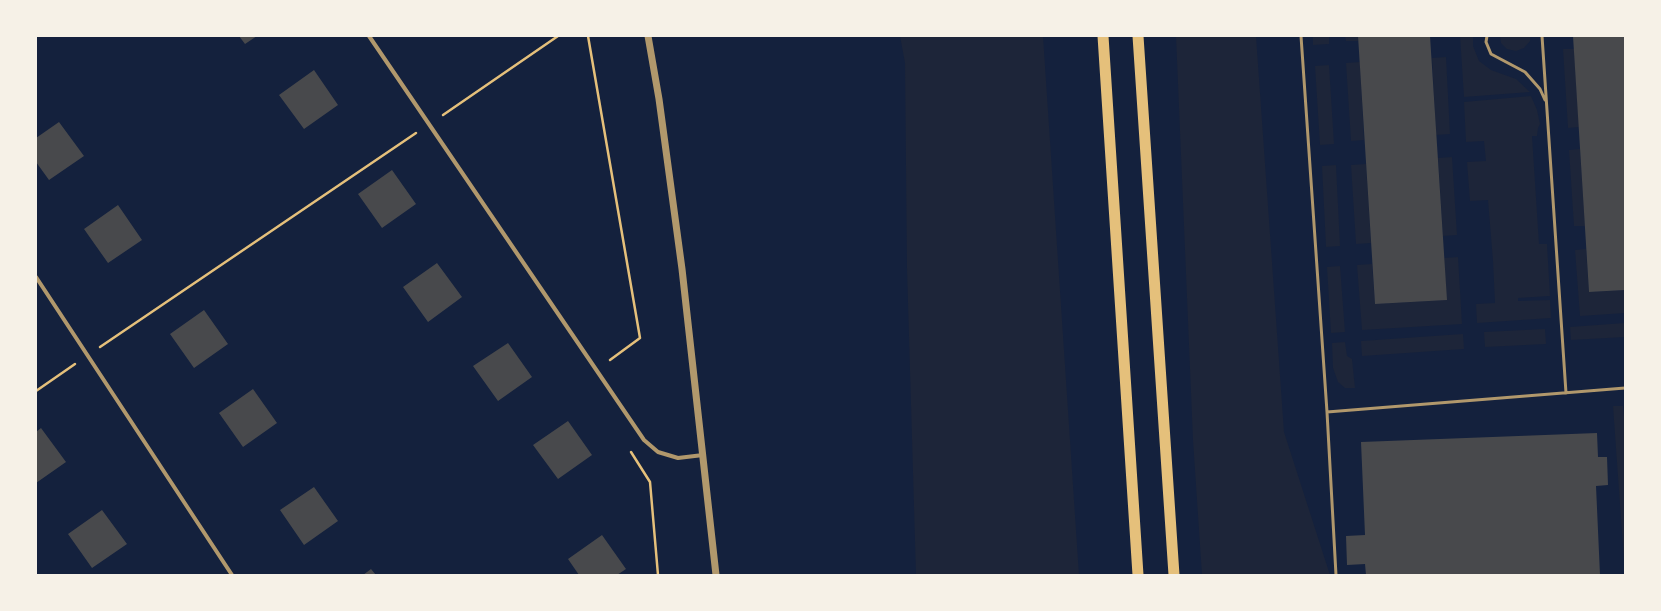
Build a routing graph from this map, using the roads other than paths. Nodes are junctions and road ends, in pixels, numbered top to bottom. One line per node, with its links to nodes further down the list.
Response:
1 (369, 36): 13 (street)
2 (648, 36): 13 (street)
3 (1103, 36): 16 (highway)
4 (1138, 36): 17 (highway)
5 (1301, 36): 12 (lane)
6 (1487, 36): 8 (lane)
7 (1542, 36): 8 (lane)
8 (1546, 101): 11 (lane)
9 (36, 277): 14 (street)
10 (1625, 388): 11 (lane)
11 (1566, 393): 12 (lane)
12 (1327, 412): 18 (lane)
13 (704, 455): 15 (street)
14 (232, 575)
15 (716, 575)
16 (1138, 575)
17 (1174, 575)
18 (1336, 575)

